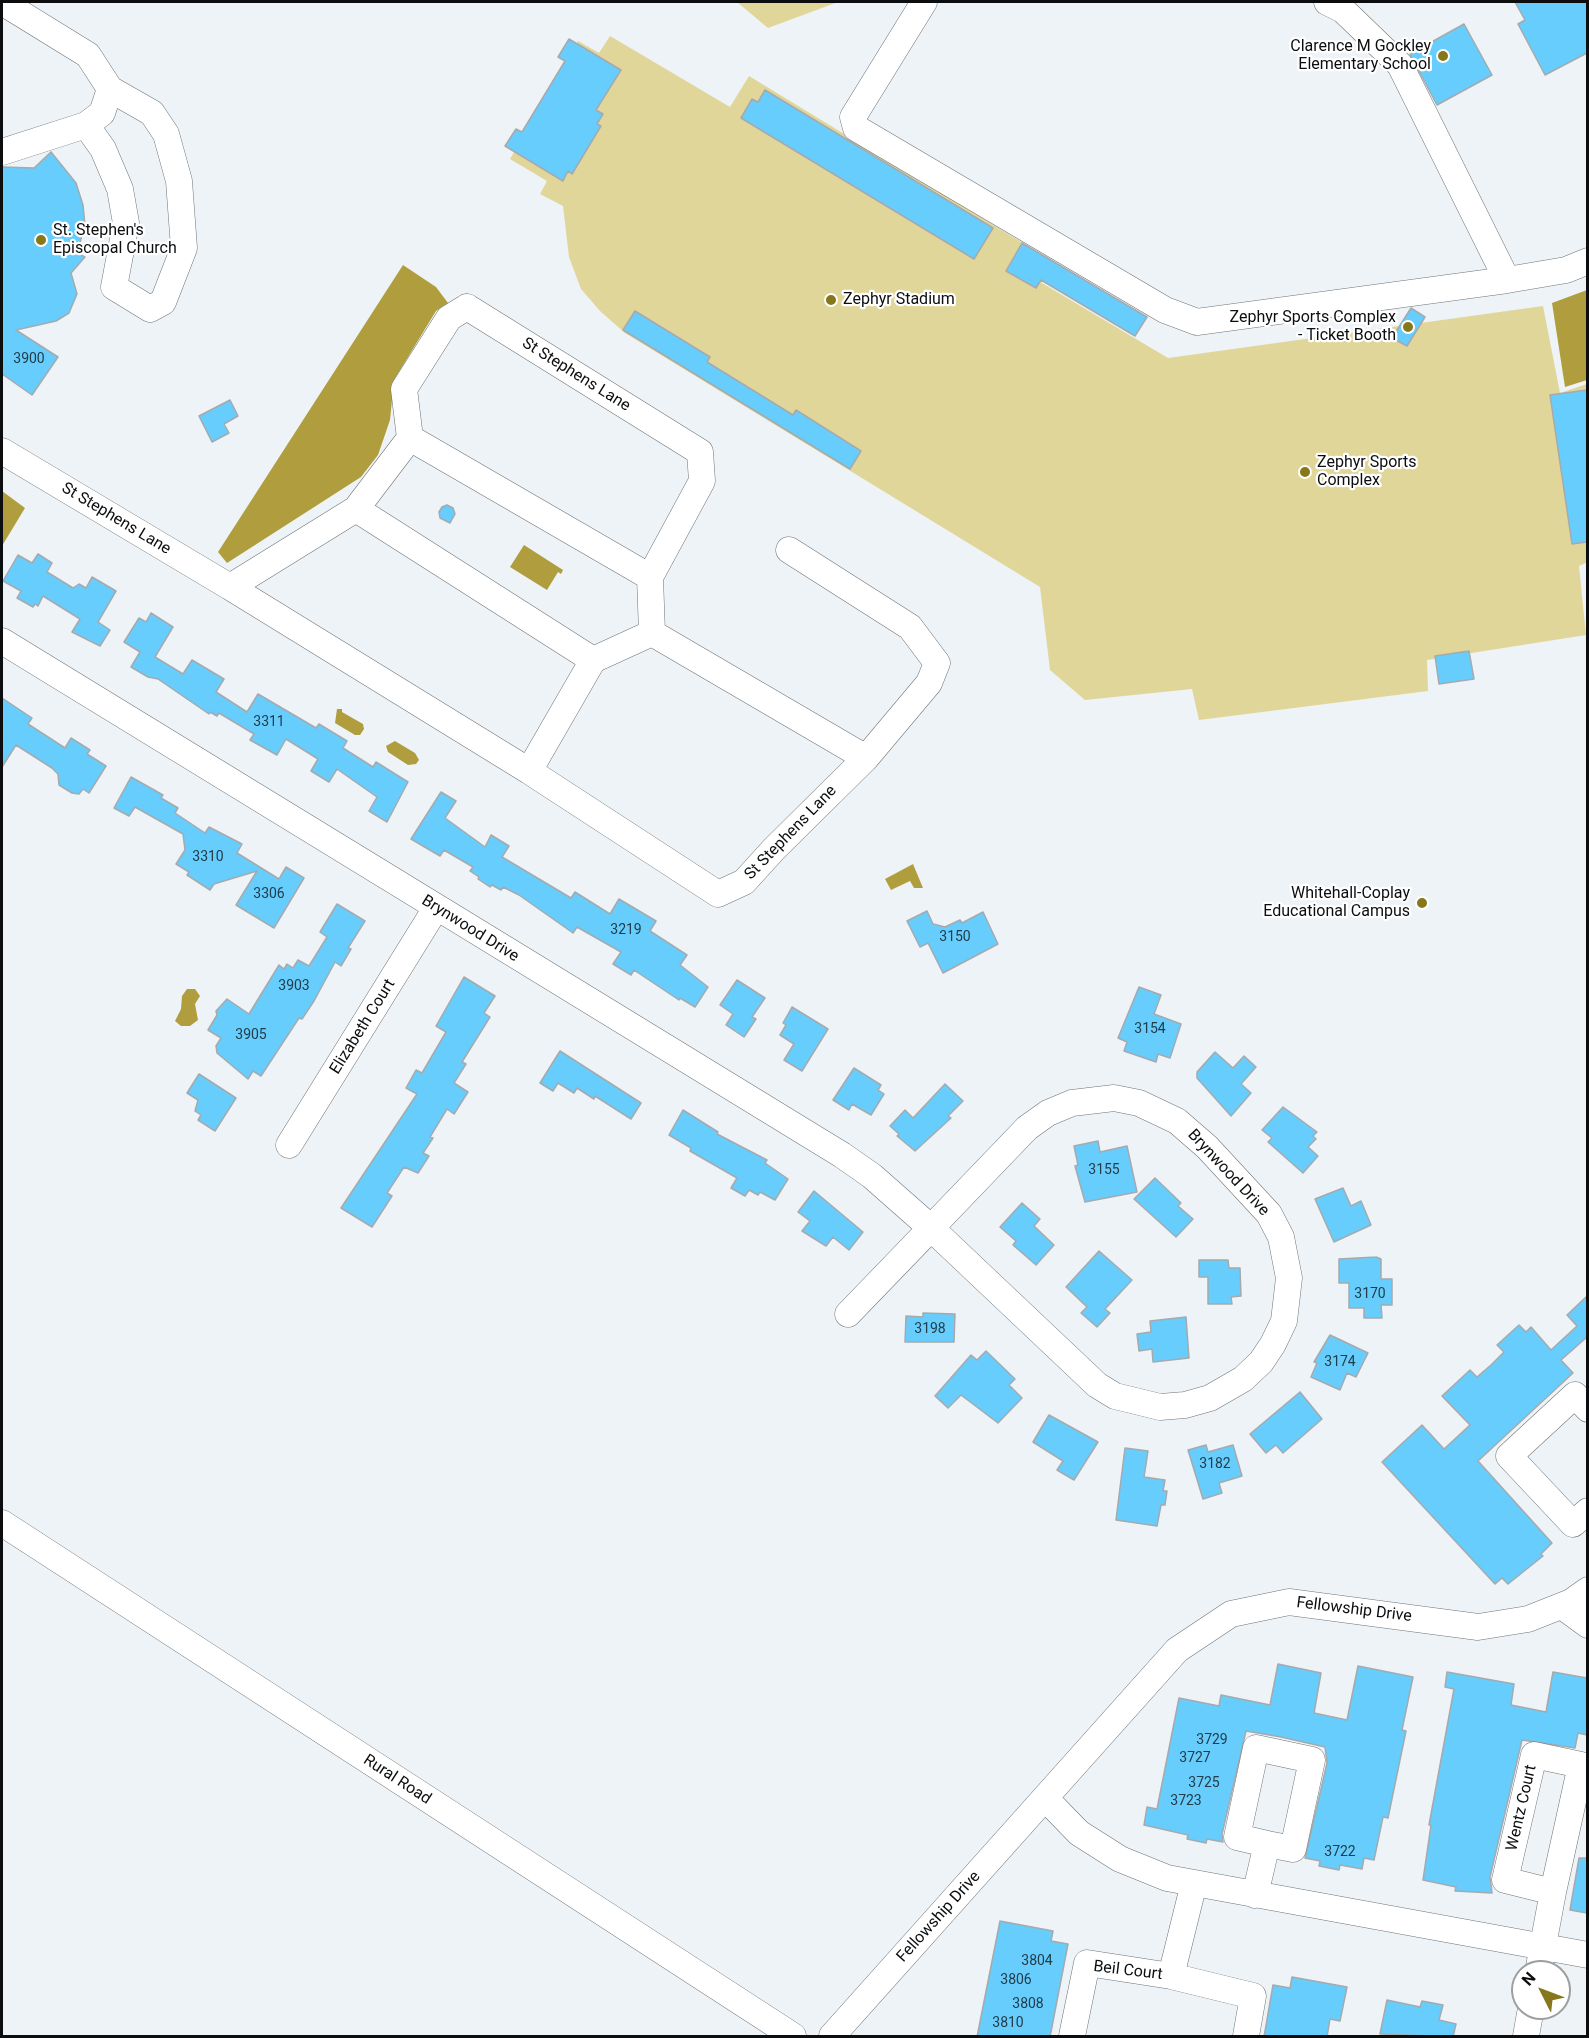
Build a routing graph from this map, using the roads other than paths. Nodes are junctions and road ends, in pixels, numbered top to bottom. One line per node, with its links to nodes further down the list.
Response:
1 (2, 2): 4 (street)
2 (924, 2): 8 (street)
3 (1327, 2): 8 (street)
4 (110, 89): 5 (street); 5 (street)
5 (86, 125): 6 (street)
6 (2, 152)
7 (1587, 261): 8 (street)
8 (1507, 280)
9 (410, 438): 11 (street); 13 (street); 13 (street, St Stephens Lane)
10 (2, 452): 14 (street, St Stephens Lane)
11 (356, 509): 14 (street); 17 (street)
12 (789, 550): 18 (street, St Stephens Lane)
13 (650, 577): 15 (street)
14 (230, 587): 19 (street, St Stephens Lane)
15 (652, 633): 17 (street); 18 (street)
16 (2, 641): 20 (street, Brynwood Drive)
17 (593, 660): 19 (street)
18 (866, 758): 19 (street, St Stephens Lane)
19 (529, 771)
20 (436, 908): 21 (street, Elizabeth Court); 22 (street, Brynwood Drive)
21 (289, 1145)
22 (931, 1228): 22 (street, Brynwood Drive); 23 (street, Brynwood Drive)
23 (848, 1314)
24 (1587, 1409): 25 (street)
25 (1587, 1511)
26 (2, 1523): 40 (street, Rural Road)
27 (1587, 1590): 28 (street, Fellowship Drive)
28 (1562, 1606): 29 (street); 30 (street, Fellowship Drive)
29 (1587, 1625)
30 (1046, 1798): 32 (street); 41 (street, Fellowship Drive)
31 (1267, 1844): 34 (street)
32 (1194, 1883): 34 (street); 38 (street, Beil Court)
33 (1553, 1892): 33 (street, Wentz Court); 35 (street, Wentz Court)
34 (1255, 1895): 35 (street)
35 (1543, 1946): 36 (street); 37 (street, Wentz Court)
36 (1587, 1954)
37 (1540, 1960)
38 (1170, 1976): 42 (street, Beil Court); 43 (street, Beil Court)
39 (1529, 2020): 44 (street)
40 (793, 2037)
41 (832, 2037)
42 (1072, 2037)
43 (1246, 2037)
44 (1526, 2037)

